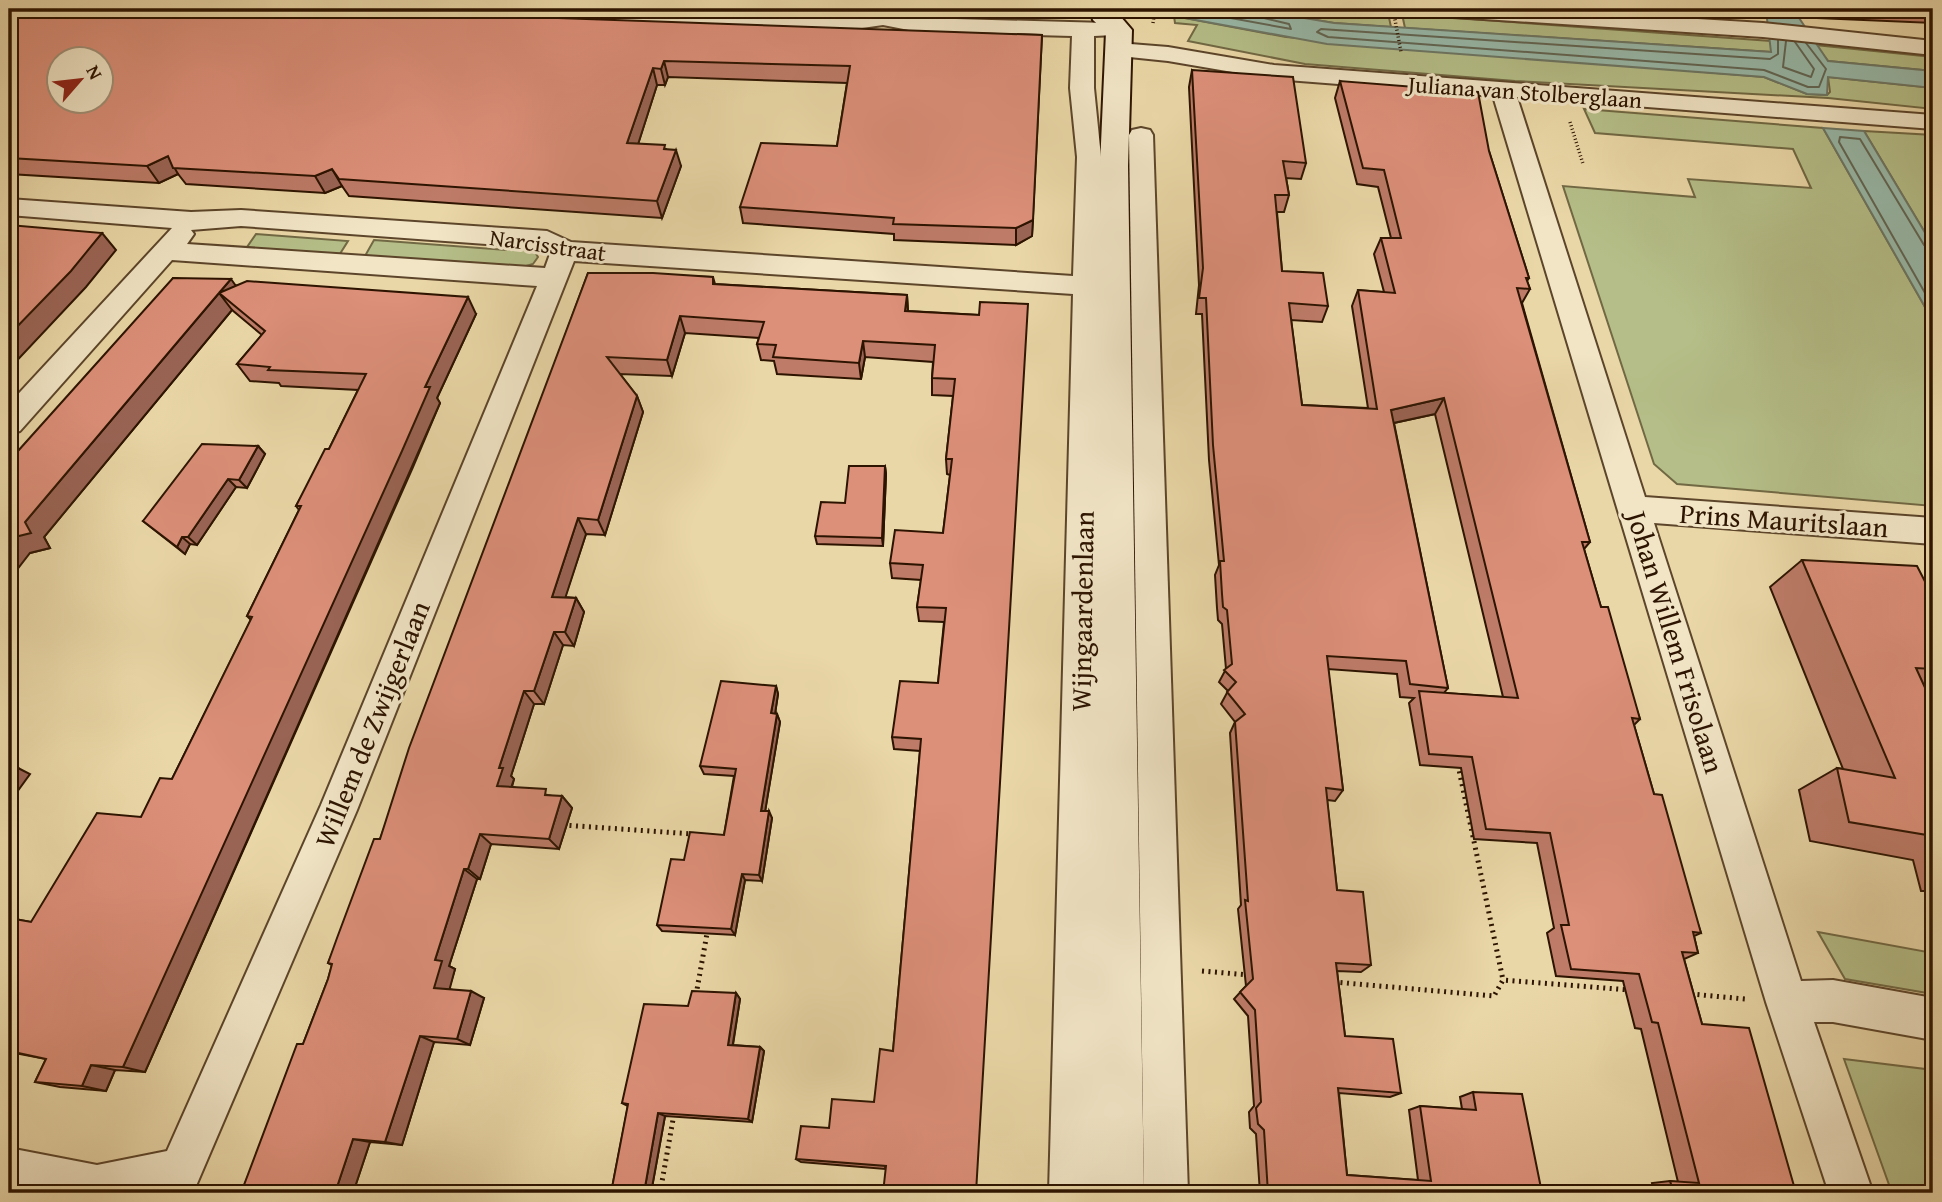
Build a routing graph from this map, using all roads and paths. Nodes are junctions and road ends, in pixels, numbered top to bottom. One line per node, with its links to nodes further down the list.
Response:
1 (409, 9): 2 (street)
2 (436, 9)
3 (471, 9): 6 (street, Juliana van Stolberglaan)
4 (1393, 9): 10 (path)
5 (1437, 9): 7 (street)
6 (937, 17): 8 (street, Juliana van Stolberglaan)
7 (1731, 18): 9 (street)
8 (1112, 27): 11 (street, Juliana van Stolberglaan); 16 (main road, Wijngaardenlaan); 22 (street, Wijngaardenlaan)
9 (1933, 48)
10 (1402, 56)
11 (1503, 91): 12 (street, Juliana van Stolberglaan); 24 (street, Johan Willem Frisolaan)
12 (1561, 95): 13 (street, Juliana van Stolberglaan); 15 (path)
13 (1933, 122)
14 (1141, 135): 17 (street)
15 (1583, 164)
16 (1114, 166): 17 (street); 45 (main road, Wijngaardenlaan)
17 (1142, 195): 30 (street)
18 (9, 207): 19 (street, Narcisstraat)
19 (191, 221): 20 (street); 21 (street, Narcisstraat)
20 (166, 251): 21 (street, Narcisstraat); 23 (street)
21 (558, 264): 22 (street, Narcisstraat); 41 (street, Willem de Zwijgerlaan)
22 (1087, 286): 44 (street, Wijngaardenlaan)
23 (9, 423)
24 (1634, 509): 25 (street, Prins Mauritslaan); 37 (street, Johan Willem Frisolaan)
25 (1933, 531)
26 (1455, 751): 32 (path)
27 (559, 825): 28 (path)
28 (697, 834)
29 (710, 918): 36 (path)
30 (1162, 968): 31 (path); 46 (street)
31 (1259, 976)
32 (1503, 980): 33 (path); 34 (path)
33 (1328, 982)
34 (1638, 990)
35 (1679, 993): 37 (path)
36 (695, 1001)
37 (1787, 1002): 38 (street); 47 (street, Johan Willem Frisolaan)
38 (1933, 1019)
39 (675, 1111): 43 (path)
40 (9, 1170): 42 (street)
41 (176, 1181): 42 (street)
42 (95, 1190)
43 (660, 1193)
44 (1071, 1193)
45 (1118, 1193)
46 (1166, 1193)
47 (1851, 1193)

